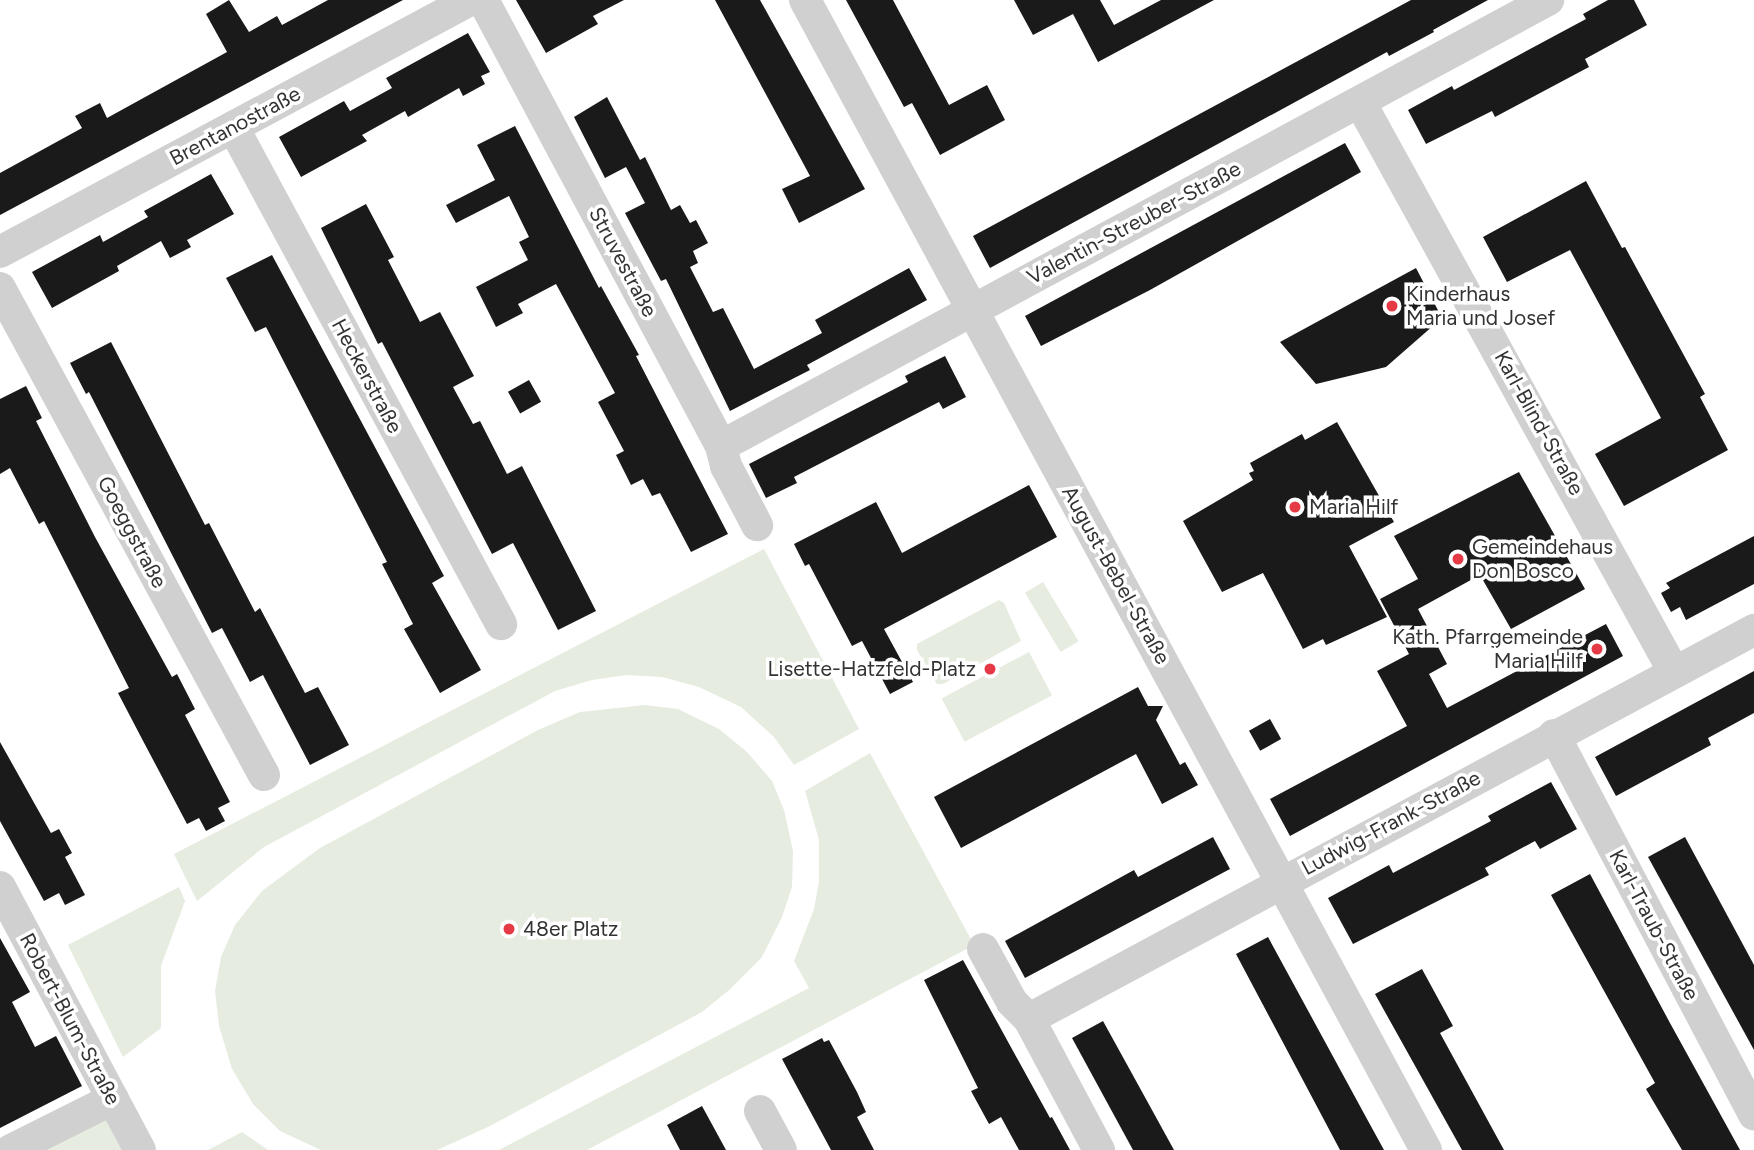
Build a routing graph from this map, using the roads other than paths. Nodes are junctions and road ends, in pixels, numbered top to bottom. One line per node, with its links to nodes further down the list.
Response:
1 (470, 0): 6 (street, Brentanostraße)
2 (483, 0): 10 (street, Struvestraße)
3 (805, 0): 9 (street, August-Bebel-Straße)
4 (1548, 0): 5 (street, Valentin-Streuber-Straße)
5 (1360, 102): 9 (street, Valentin-Streuber-Straße); 14 (street, Karl-Blind-Straße)
6 (233, 127): 7 (street, Brentanostraße); 12 (street, Heckerstraße)
7 (0, 252)
8 (0, 288): 16 (street, Goeggstraße)
9 (973, 309): 10 (street, Valentin-Streuber-Straße); 17 (street, August-Bebel-Straße)
10 (720, 446): 11 (street, Struvestraße)
11 (757, 525)
12 (502, 624)
13 (1754, 630): 14 (street, Ludwig-Frank-Straße)
14 (1674, 672): 15 (street, Ludwig-Frank-Straße)
15 (1554, 735): 17 (street, Ludwig-Frank-Straße); 23 (street, Karl-Traub-Straße)
16 (264, 775)
17 (1283, 881): 20 (street, Ludwig-Frank-Straße); 28 (street, August-Bebel-Straße)
18 (0, 887): 21 (street, Robert-Blum-Straße)
19 (983, 949): 20 (street)
20 (1029, 1019): 27 (street)
21 (113, 1099): 24 (street); 25 (street, Robert-Blum-Straße)
22 (760, 1111): 26 (street)
23 (1754, 1114)
24 (11, 1150)
25 (140, 1150)
26 (781, 1150)
27 (1099, 1150)
28 (1426, 1150)

